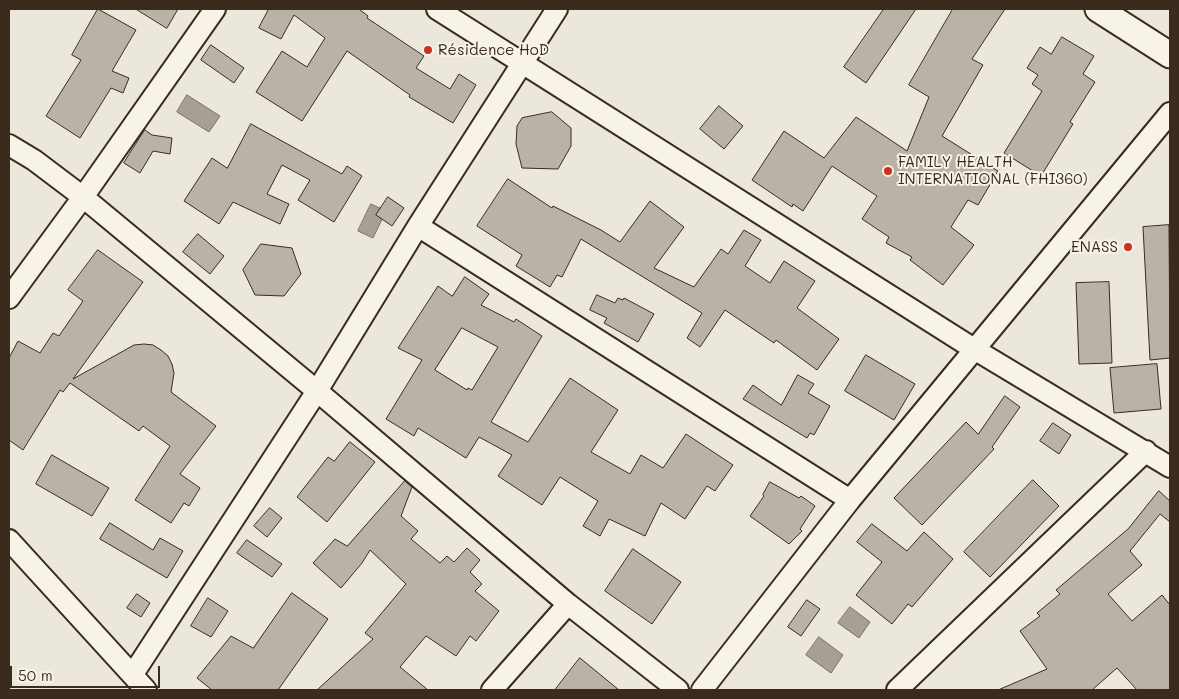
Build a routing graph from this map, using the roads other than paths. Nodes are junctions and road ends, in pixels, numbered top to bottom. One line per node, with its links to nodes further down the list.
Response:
1 (215, 9): 9 (street)
2 (437, 9): 6 (street)
3 (556, 9): 6 (street)
4 (1098, 9): 5 (street)
5 (1170, 55)
6 (522, 63): 10 (street); 12 (street)
7 (1170, 113): 12 (street)
8 (9, 145): 9 (street)
9 (83, 197): 11 (street); 13 (street)
10 (418, 226): 13 (street); 16 (street)
11 (9, 298)
12 (974, 349): 14 (street); 16 (street)
13 (317, 391): 18 (street); 19 (street)
14 (1146, 451): 15 (street); 24 (street)
15 (1170, 467)
16 (850, 500): 23 (street)
17 (9, 540): 19 (street)
18 (568, 604): 21 (street); 22 (street)
19 (133, 674): 20 (street)
20 (146, 690)
21 (492, 690)
22 (678, 690)
23 (702, 690)
24 (897, 690)

